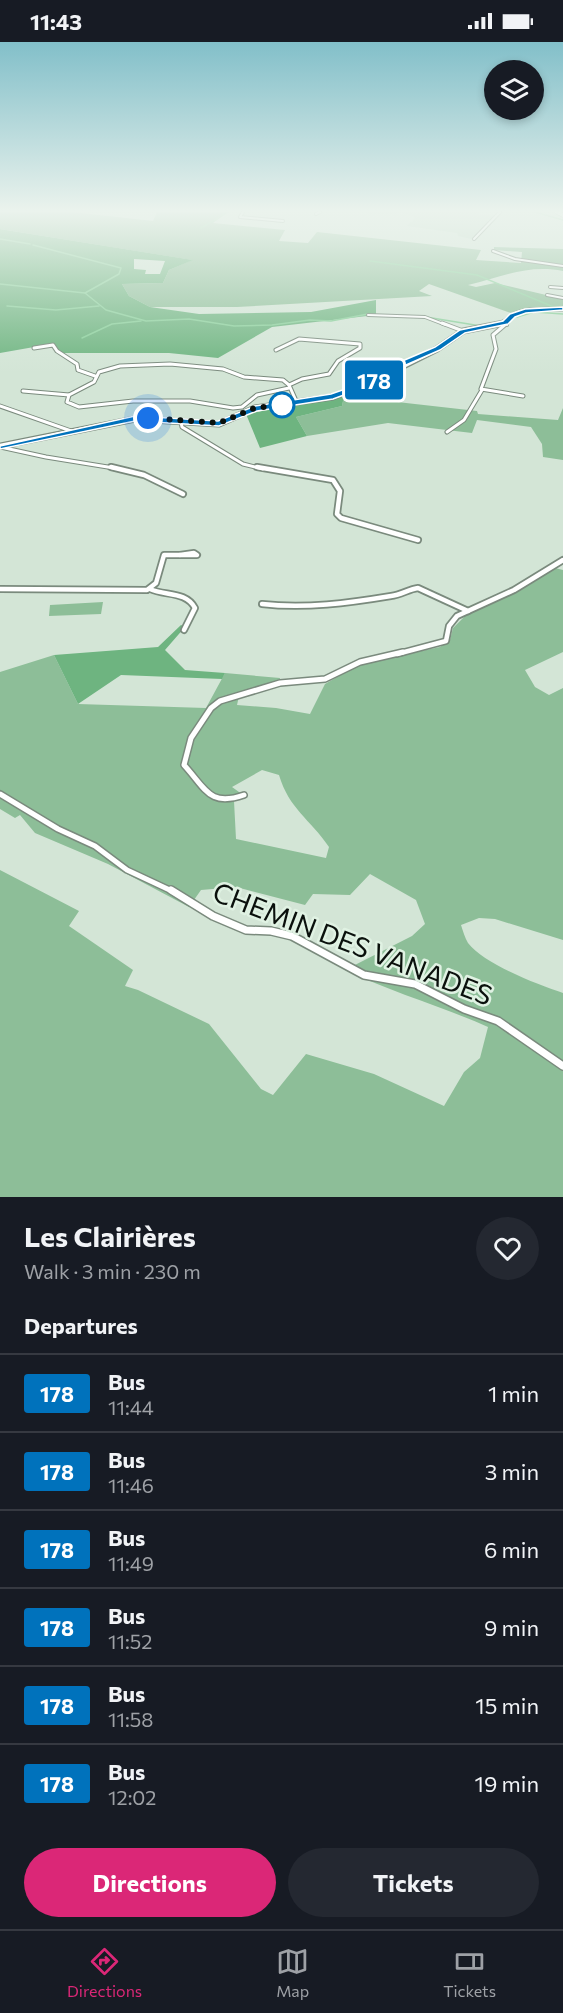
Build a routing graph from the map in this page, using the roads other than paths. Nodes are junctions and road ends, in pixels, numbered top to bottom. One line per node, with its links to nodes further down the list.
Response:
1 (550, 287): 2 (street)
2 (563, 288)
3 (547, 295): 4 (street)
4 (563, 298)
5 (563, 309): 7 (street)
6 (368, 315): 8 (street)
7 (507, 322): 8 (street); 13 (street)
8 (463, 331): 18 (street)
9 (34, 348): 11 (street)
10 (276, 350): 12 (street)
11 (95, 376): 12 (street); 15 (street)
12 (289, 386): 15 (street); 17 (street)
13 (482, 390): 16 (street); 24 (street)
14 (23, 391): 15 (street)
15 (69, 395)
16 (523, 396)
17 (294, 397): 18 (street); 19 (street); 20 (street)
18 (310, 401): 19 (street)
19 (297, 403): 20 (street)
20 (279, 405): 22 (street)
21 (0, 406): 23 (street)
22 (181, 422): 23 (street); 27 (street)
23 (74, 432): 25 (street)
24 (447, 432)
25 (0, 446): 26 (street)
26 (183, 494)
27 (418, 540)
28 (180, 555): 31 (street)
29 (563, 560): 33 (street)
30 (0, 589): 31 (street)
31 (150, 589): 34 (street)
32 (262, 604): 33 (street)
33 (468, 611): 36 (street)
34 (184, 630)
35 (0, 794): 37 (street, CHEMIN DES VANADES)
36 (244, 795)
37 (563, 1066)

